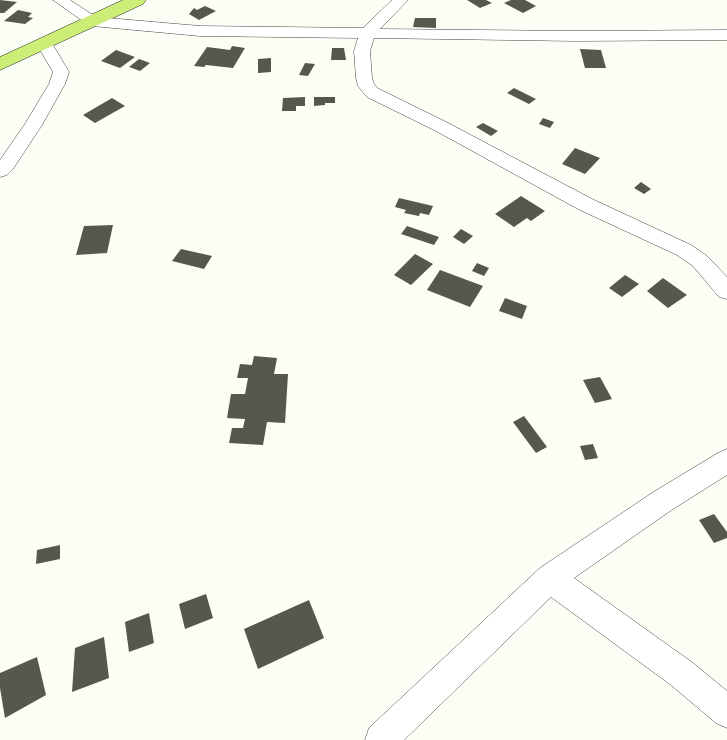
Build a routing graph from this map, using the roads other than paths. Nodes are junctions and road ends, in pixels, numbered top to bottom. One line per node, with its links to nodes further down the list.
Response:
1 (60, 0): 4 (street)
2 (137, 0): 4 (main road)
3 (401, 0): 5 (street)
4 (92, 20): 5 (street); 7 (main road)
5 (367, 32): 6 (street); 10 (street)
6 (727, 35)
7 (44, 43): 8 (main road); 9 (street)
8 (0, 64)
9 (0, 171)
10 (727, 291)
11 (727, 461): 12 (street)
12 (550, 578): 13 (street); 14 (street)
13 (727, 712)
14 (381, 740)

